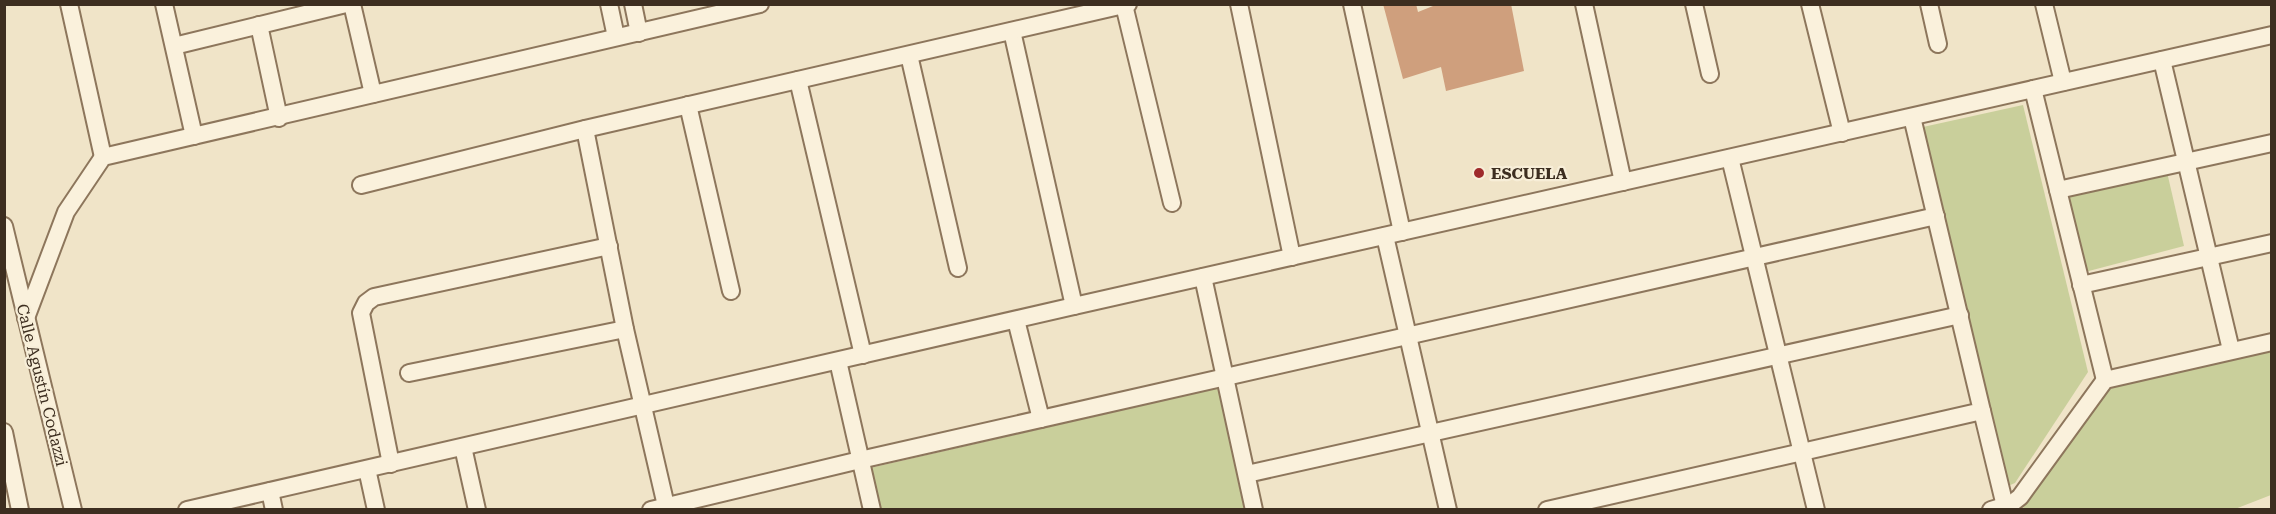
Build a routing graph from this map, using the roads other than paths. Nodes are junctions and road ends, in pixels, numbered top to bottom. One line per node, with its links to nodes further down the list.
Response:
1 (69, 4): 38 (street)
2 (164, 4): 23 (street)
3 (346, 4): 17 (street)
4 (352, 4): 30 (street)
5 (609, 4): 21 (street)
6 (633, 4): 19 (street)
7 (760, 4): 16 (street)
8 (1239, 4): 51 (street)
9 (1352, 4): 47 (street)
10 (1584, 4): 41 (street)
11 (1694, 4): 26 (street)
12 (1810, 4): 35 (street)
13 (1929, 4): 22 (street)
14 (2044, 4): 28 (street)
15 (1126, 5): 18 (street); 44 (street)
16 (732, 8): 19 (street)
17 (259, 25): 23 (street); 32 (street)
18 (1012, 31): 24 (street); 58 (street)
19 (639, 33): 21 (street)
20 (2271, 34): 25 (street)
21 (616, 37): 30 (street)
22 (1938, 44)
23 (174, 46): 36 (street)
24 (909, 55): 27 (street); 54 (street)
25 (2162, 60): 28 (street); 40 (street)
26 (1710, 74)
27 (798, 80): 31 (street); 66 (street)
28 (2063, 82): 29 (street)
29 (2033, 89): 33 (street); 43 (street)
30 (373, 94): 32 (street)
31 (688, 105): 34 (street); 57 (street)
32 (279, 117): 36 (street)
33 (1912, 117): 35 (street); 45 (street)
34 (585, 129): 42 (street); 50 (street)
35 (1842, 132): 39 (street)
36 (194, 136): 38 (street)
37 (2271, 143): 40 (street)
38 (103, 157): 60 (street)
39 (1730, 158): 41 (street); 52 (street)
40 (2187, 161): 43 (street); 53 (street)
41 (1623, 182): 47 (street)
42 (360, 185)
43 (2058, 190): 56 (street)
44 (1172, 203)
45 (1936, 216): 52 (street); 59 (street)
46 (4, 226): 60 (street, Calle Agustín Codazzi)
47 (1402, 232): 48 (street)
48 (1385, 236): 51 (street); 63 (street)
49 (2271, 243): 53 (street)
50 (609, 246): 62 (street); 80 (street)
51 (1292, 257): 55 (street)
52 (1755, 257): 63 (street); 67 (street)
53 (2209, 257): 56 (street); 65 (street)
54 (958, 268)
55 (1203, 278): 58 (street); 70 (street)
56 (2081, 285): 71 (street)
57 (731, 291)
58 (1074, 306): 61 (street)
59 (1960, 315): 67 (street); 73 (street)
60 (26, 318): 88 (street, Calle Agustín Codazzi)
61 (1016, 320): 66 (street); 74 (street)
62 (625, 329): 69 (street); 72 (street)
63 (1408, 335): 70 (street); 76 (street)
64 (2271, 342): 65 (street)
65 (2231, 350): 71 (street)
66 (863, 355): 68 (street)
67 (1779, 356): 76 (street); 78 (street)
68 (838, 361): 72 (street); 79 (street)
69 (409, 373)
70 (1226, 377): 74 (street); 83 (street)
71 (2105, 380): 86 (street)
72 (643, 405): 77 (street); 85 (street)
73 (1983, 411): 78 (street); 86 (street)
74 (1041, 419): 79 (street)
75 (4, 432): 81 (street)
76 (1431, 433): 83 (street); 95 (street)
77 (463, 447): 80 (street); 92 (street)
78 (1802, 451): 96 (street); 97 (street)
79 (860, 460): 85 (street); 93 (street)
80 (391, 464): 82 (street)
81 (8, 466): 87 (street)
82 (367, 469): 84 (street); 91 (street)
83 (1247, 474): 94 (street)
84 (270, 491): 89 (street); 90 (street)
85 (662, 508)
86 (1998, 508)
87 (20, 510)
88 (73, 510)
89 (188, 510)
90 (274, 510)
91 (376, 510)
92 (477, 510)
93 (872, 510)
94 (1254, 510)
95 (1448, 510)
96 (1546, 510)
97 (1816, 510)

